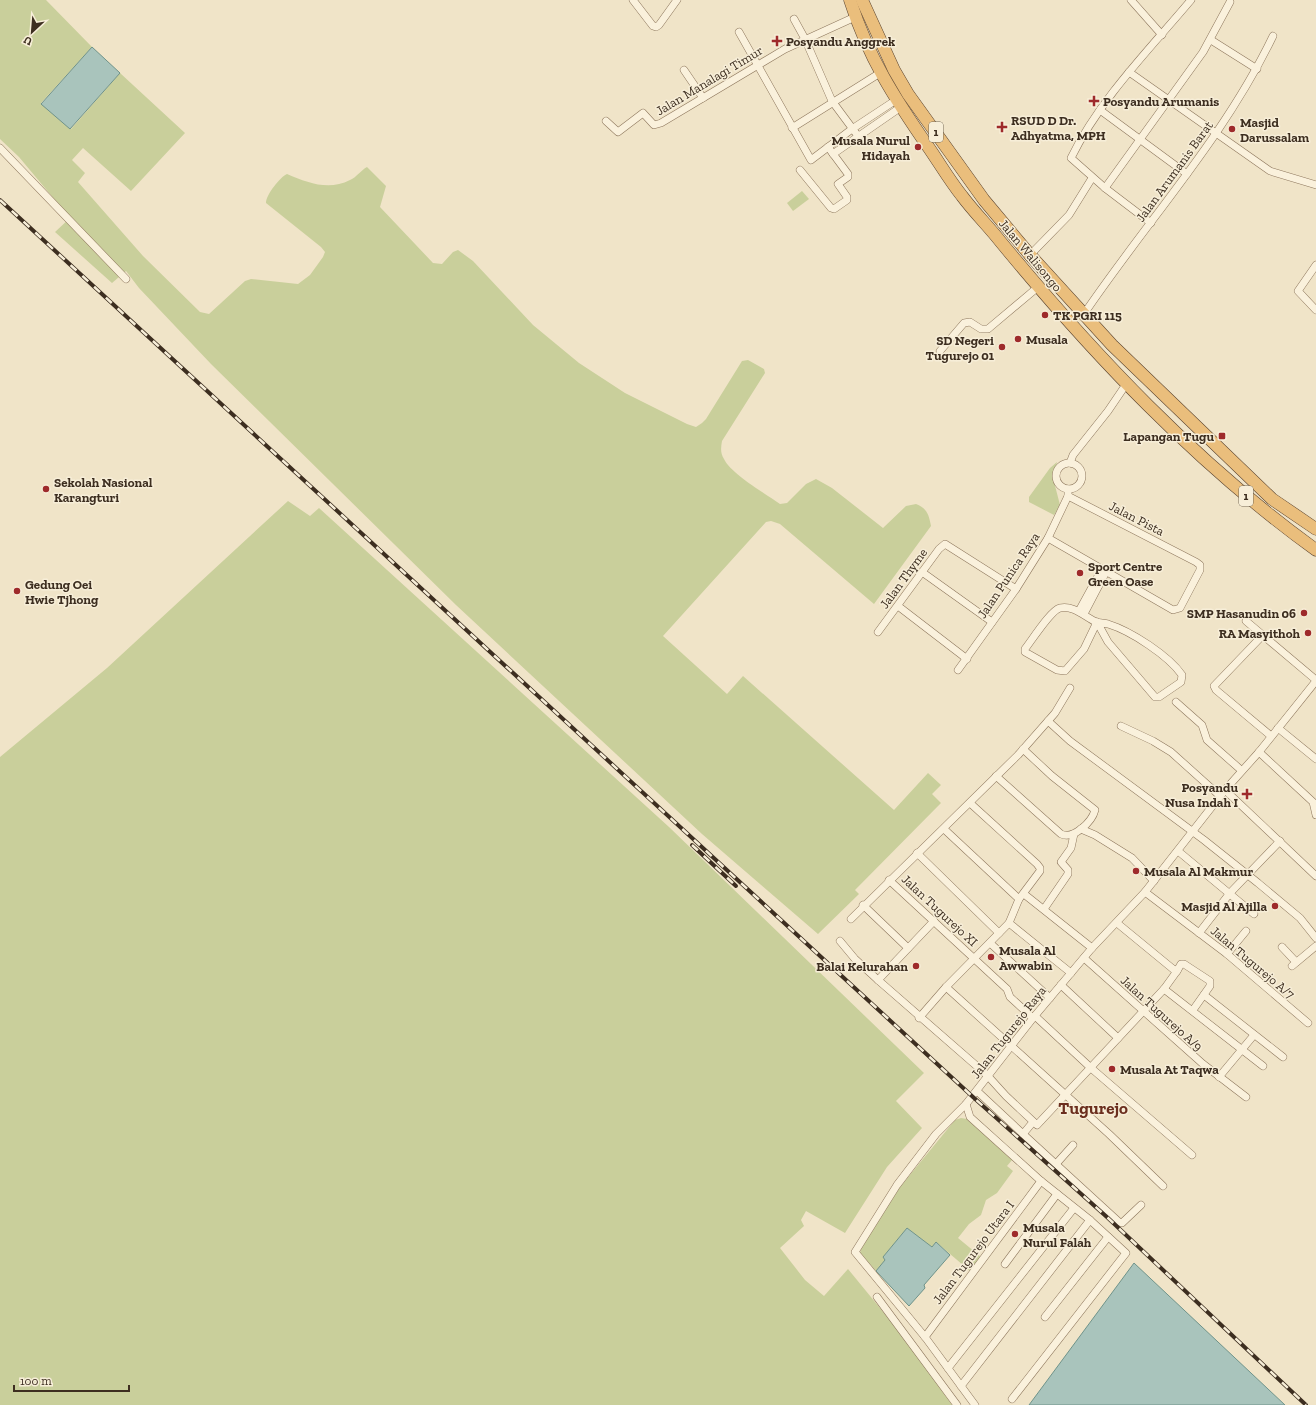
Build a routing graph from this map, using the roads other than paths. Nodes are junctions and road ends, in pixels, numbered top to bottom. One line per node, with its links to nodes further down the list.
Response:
1 (633, 0): 2 (street)
2 (677, 0)
3 (850, 0): 8 (highway, Jalan Walisongo / 1)
4 (862, 0): 40 (highway, Jalan Walisongo / 1)
5 (1131, 0): 11 (street)
6 (1191, 0): 11 (street)
7 (1230, 2): 14 (street)
8 (855, 17): 13 (street, Jalan Manalagi Timur); 19 (highway, Jalan Walisongo / 1)
9 (794, 19): 13 (street)
10 (740, 32): 15 (street)
11 (1162, 35): 18 (street)
12 (1273, 36): 16 (street, Jalan Arumanis Barat)
13 (805, 39): 15 (street, Jalan Manalagi Timur); 22 (street)
14 (1211, 40): 16 (street); 21 (street)
15 (758, 64): 20 (street, Jalan Manalagi Timur); 26 (street)
16 (1257, 69): 28 (street, Jalan Arumanis Barat)
17 (684, 70): 20 (street)
18 (1129, 72): 21 (street); 24 (street)
19 (880, 73): 22 (street); 23 (highway, Jalan Walisongo / 1)
20 (703, 98): 25 (street, Jalan Manalagi Timur)
21 (1168, 100): 28 (street); 30 (street)
22 (832, 102): 26 (street); 27 (street)
23 (898, 104): 27 (street); 29 (street); 43 (highway, Jalan Walisongo / 1)
24 (1100, 110): 30 (street); 36 (street)
25 (606, 121)
26 (792, 128): 32 (street)
27 (852, 129): 29 (street); 32 (street)
28 (1217, 134): 35 (street, Jalan Arumanis Barat); 37 (street)
29 (858, 136): 33 (street)
30 (1140, 139): 35 (street); 38 (street)
31 (0, 148): 42 (street)
32 (828, 148): 33 (street)
33 (833, 154): 34 (street)
34 (800, 170)
35 (1187, 174): 39 (street, Jalan Arumanis Barat)
36 (1092, 178): 38 (street); 40 (street)
37 (1316, 186)
38 (1105, 188): 39 (street)
39 (1151, 223): 45 (street, Jalan Arumanis Barat)
40 (1030, 255): 45 (highway, Jalan Walisongo / 1)
41 (1316, 265): 44 (street)
42 (126, 279)
43 (1038, 287): 46 (street); 47 (highway, Jalan Walisongo / 1)
44 (1316, 310)
45 (1084, 314): 48 (highway, Jalan Walisongo / 1)
46 (940, 351)
47 (1127, 383): 49 (highway, Jalan Walisongo / 1); 50 (street)
48 (1193, 423): 49 (highway); 52 (highway, Jalan Walisongo / 1)
49 (1181, 436): 54 (highway, Jalan Walisongo / 1)
50 (1070, 463): 51 (street); 51 (street)
51 (1068, 493): 53 (street, Jalan Punica Raya); 55 (street, Jalan Pista)
52 (1316, 529)
53 (1048, 538): 55 (street); 57 (street, Jalan Punica Raya)
54 (1316, 550)
55 (1104, 571): 59 (street)
56 (922, 572): 57 (street, Jalan Thyme); 58 (street, Jalan Thyme); 61 (street)
57 (1016, 589): 61 (street, Jalan Punica Raya)
58 (898, 606): 63 (street, Jalan Thyme); 65 (street)
59 (1082, 612): 62 (street); 62 (street)
60 (1246, 621): 64 (street)
61 (992, 622): 65 (street, Jalan Punica Raya)
62 (1097, 622): 62 (street)
63 (878, 632)
64 (1263, 635): 67 (street); 73 (street)
65 (967, 659): 66 (street, Jalan Punica Raya)
66 (958, 670)
67 (1316, 681): 72 (street, Jalan Tugurejo Raya)
68 (1070, 688): 70 (street)
69 (1176, 702): 77 (street)
70 (1048, 721): 74 (street); 84 (street)
71 (1121, 726): 79 (street)
72 (1278, 728): 73 (street, Jalan Tugurejo Raya); 76 (street)
73 (1271, 736): 75 (street, Jalan Tugurejo Raya)
74 (1023, 749): 78 (street); 83 (street)
75 (1258, 752): 77 (street, Jalan Tugurejo Raya); 81 (street)
76 (1316, 759)
77 (1241, 770): 79 (street, Jalan Tugurejo Raya)
78 (996, 776): 80 (street); 85 (street)
79 (1222, 793): 84 (street, Jalan Tugurejo Raya); 86 (street)
80 (970, 803): 82 (street); 95 (street)
81 (1316, 815)
82 (944, 829): 88 (street); 95 (street)
83 (1081, 829): 85 (street); 92 (street)
84 (1192, 832): 87 (street, Jalan Tugurejo Raya); 89 (street)
85 (1074, 834): 97 (street)
86 (1280, 841): 89 (street); 90 (street)
87 (1178, 850): 92 (street, Jalan Tugurejo Raya); 94 (street)
88 (917, 853): 91 (street); 104 (street)
89 (1248, 875): 94 (street); 106 (street)
90 (1316, 876)
91 (889, 880): 96 (street); 100 (street, Jalan Tugurejo XI)
92 (1154, 881): 93 (street, Jalan Tugurejo Raya)
93 (1145, 892): 101 (street, Jalan Tugurejo Raya); 105 (street, Jalan Tugurejo A/7)
94 (1230, 893): 98 (street); 105 (street)
95 (1021, 897): 97 (street); 102 (street)
96 (863, 905): 99 (street); 111 (street)
97 (1044, 909): 112 (street)
98 (1254, 914)
99 (851, 919)
100 (934, 921): 111 (street); 115 (street, Jalan Tugurejo XI)
101 (1117, 923): 112 (street, Jalan Tugurejo Raya); 116 (street)
102 (1009, 924): 104 (street); 117 (street)
103 (1246, 931): 113 (street)
104 (999, 933): 108 (street)
105 (1199, 933): 113 (street, Jalan Tugurejo A/7)
106 (1316, 938)
107 (840, 941): 118 (street)
108 (990, 943): 115 (street); 123 (street)
109 (1316, 946): 110 (street)
110 (1282, 947)
111 (908, 948): 118 (street)
112 (1092, 948): 114 (street, Jalan Tugurejo Raya)
113 (1227, 954): 128 (street, Jalan Tugurejo A/7)
114 (1084, 958): 117 (street, Jalan Tugurejo Raya); 125 (street, Jalan Tugurejo A/9)
115 (975, 959): 120 (street); 126 (street, Jalan Tugurejo XI)
116 (1177, 971): 121 (street); 122 (street)
117 (1071, 974): 119 (street, Jalan Tugurejo Raya)
118 (878, 980): 127 (street)
119 (1061, 985): 123 (street, Jalan Tugurejo Raya); 130 (street)
120 (946, 987): 127 (street); 131 (street)
121 (1164, 989): 124 (street); 125 (street)
122 (1204, 995): 124 (street); 129 (street)
123 (1050, 998): 126 (street, Jalan Tugurejo Raya)
124 (1193, 1010): 132 (street)
125 (1142, 1012): 130 (street); 137 (street, Jalan Tugurejo A/9)
126 (1034, 1017): 131 (street, Jalan Tugurejo Raya); 135 (street, Jalan Tugurejo XI)
127 (919, 1018): 136 (street)
128 (1308, 1023)
129 (1254, 1035): 132 (street); 133 (street)
130 (1118, 1038): 135 (street)
131 (1011, 1045): 136 (street, Jalan Tugurejo Raya); 139 (street)
132 (1242, 1049): 134 (street); 137 (street)
133 (1283, 1057)
134 (1263, 1066)
135 (1091, 1068): 139 (street); 145 (street, Jalan Tugurejo XI)
136 (987, 1075): 138 (street, Jalan Tugurejo Raya); 142 (street)
137 (1219, 1076): 140 (street, Jalan Tugurejo A/9)
138 (977, 1091): 141 (street, Jalan Tugurejo Raya); 143 (street)
139 (1065, 1095): 142 (street); 148 (street)
140 (1246, 1097)
141 (966, 1104): 147 (street); 157 (street, Jalan Tugurejo Raya)
142 (1036, 1123): 143 (street)
143 (1023, 1134): 146 (street)
144 (1073, 1145): 146 (street)
145 (1192, 1155)
146 (1056, 1164): 150 (street)
147 (1041, 1181): 149 (street); 157 (street, Jalan Tugurejo Utara I)
148 (1163, 1186)
149 (1057, 1194): 151 (street); 154 (street)
150 (1140, 1205)
151 (1074, 1208): 152 (street); 158 (street)
152 (1090, 1220): 153 (street); 159 (street)
153 (1108, 1237): 156 (street); 160 (street)
154 (1005, 1264)
155 (876, 1297): 161 (street)
156 (1045, 1317)
157 (925, 1337): 158 (street)
158 (948, 1368): 159 (street)
159 (961, 1386): 162 (street)
160 (1012, 1400)
161 (957, 1405)
162 (975, 1405)

